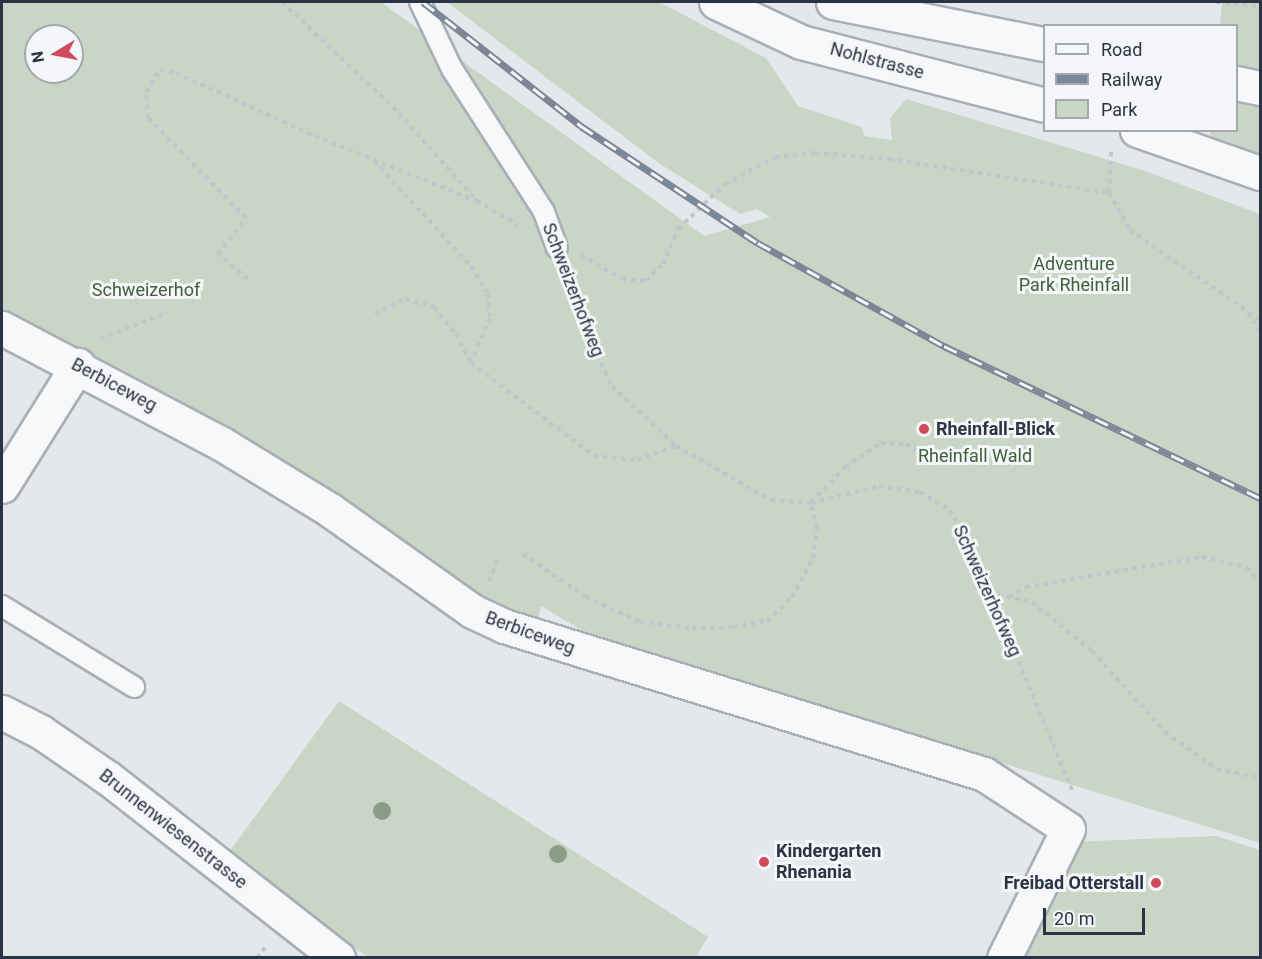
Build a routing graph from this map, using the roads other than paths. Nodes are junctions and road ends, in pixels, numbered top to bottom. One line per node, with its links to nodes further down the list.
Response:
1 (420, 2): 10 (lane, Schweizerhofweg)
2 (716, 2): 7 (street, Nohlstrasse)
3 (833, 2): 4 (street)
4 (1043, 44)
5 (1238, 83): 6 (street)
6 (1260, 88)
7 (1043, 105)
8 (1124, 136): 9 (street)
9 (1260, 173)
10 (557, 248)
11 (2, 328): 12 (street, Berbiceweg)
12 (78, 365): 13 (street); 18 (street, Berbiceweg)
13 (2, 486)
14 (2, 606): 15 (lane)
15 (134, 687)
16 (2, 712): 17 (street, Brunnenwiesenstrasse)
17 (338, 957)
18 (1004, 957)

